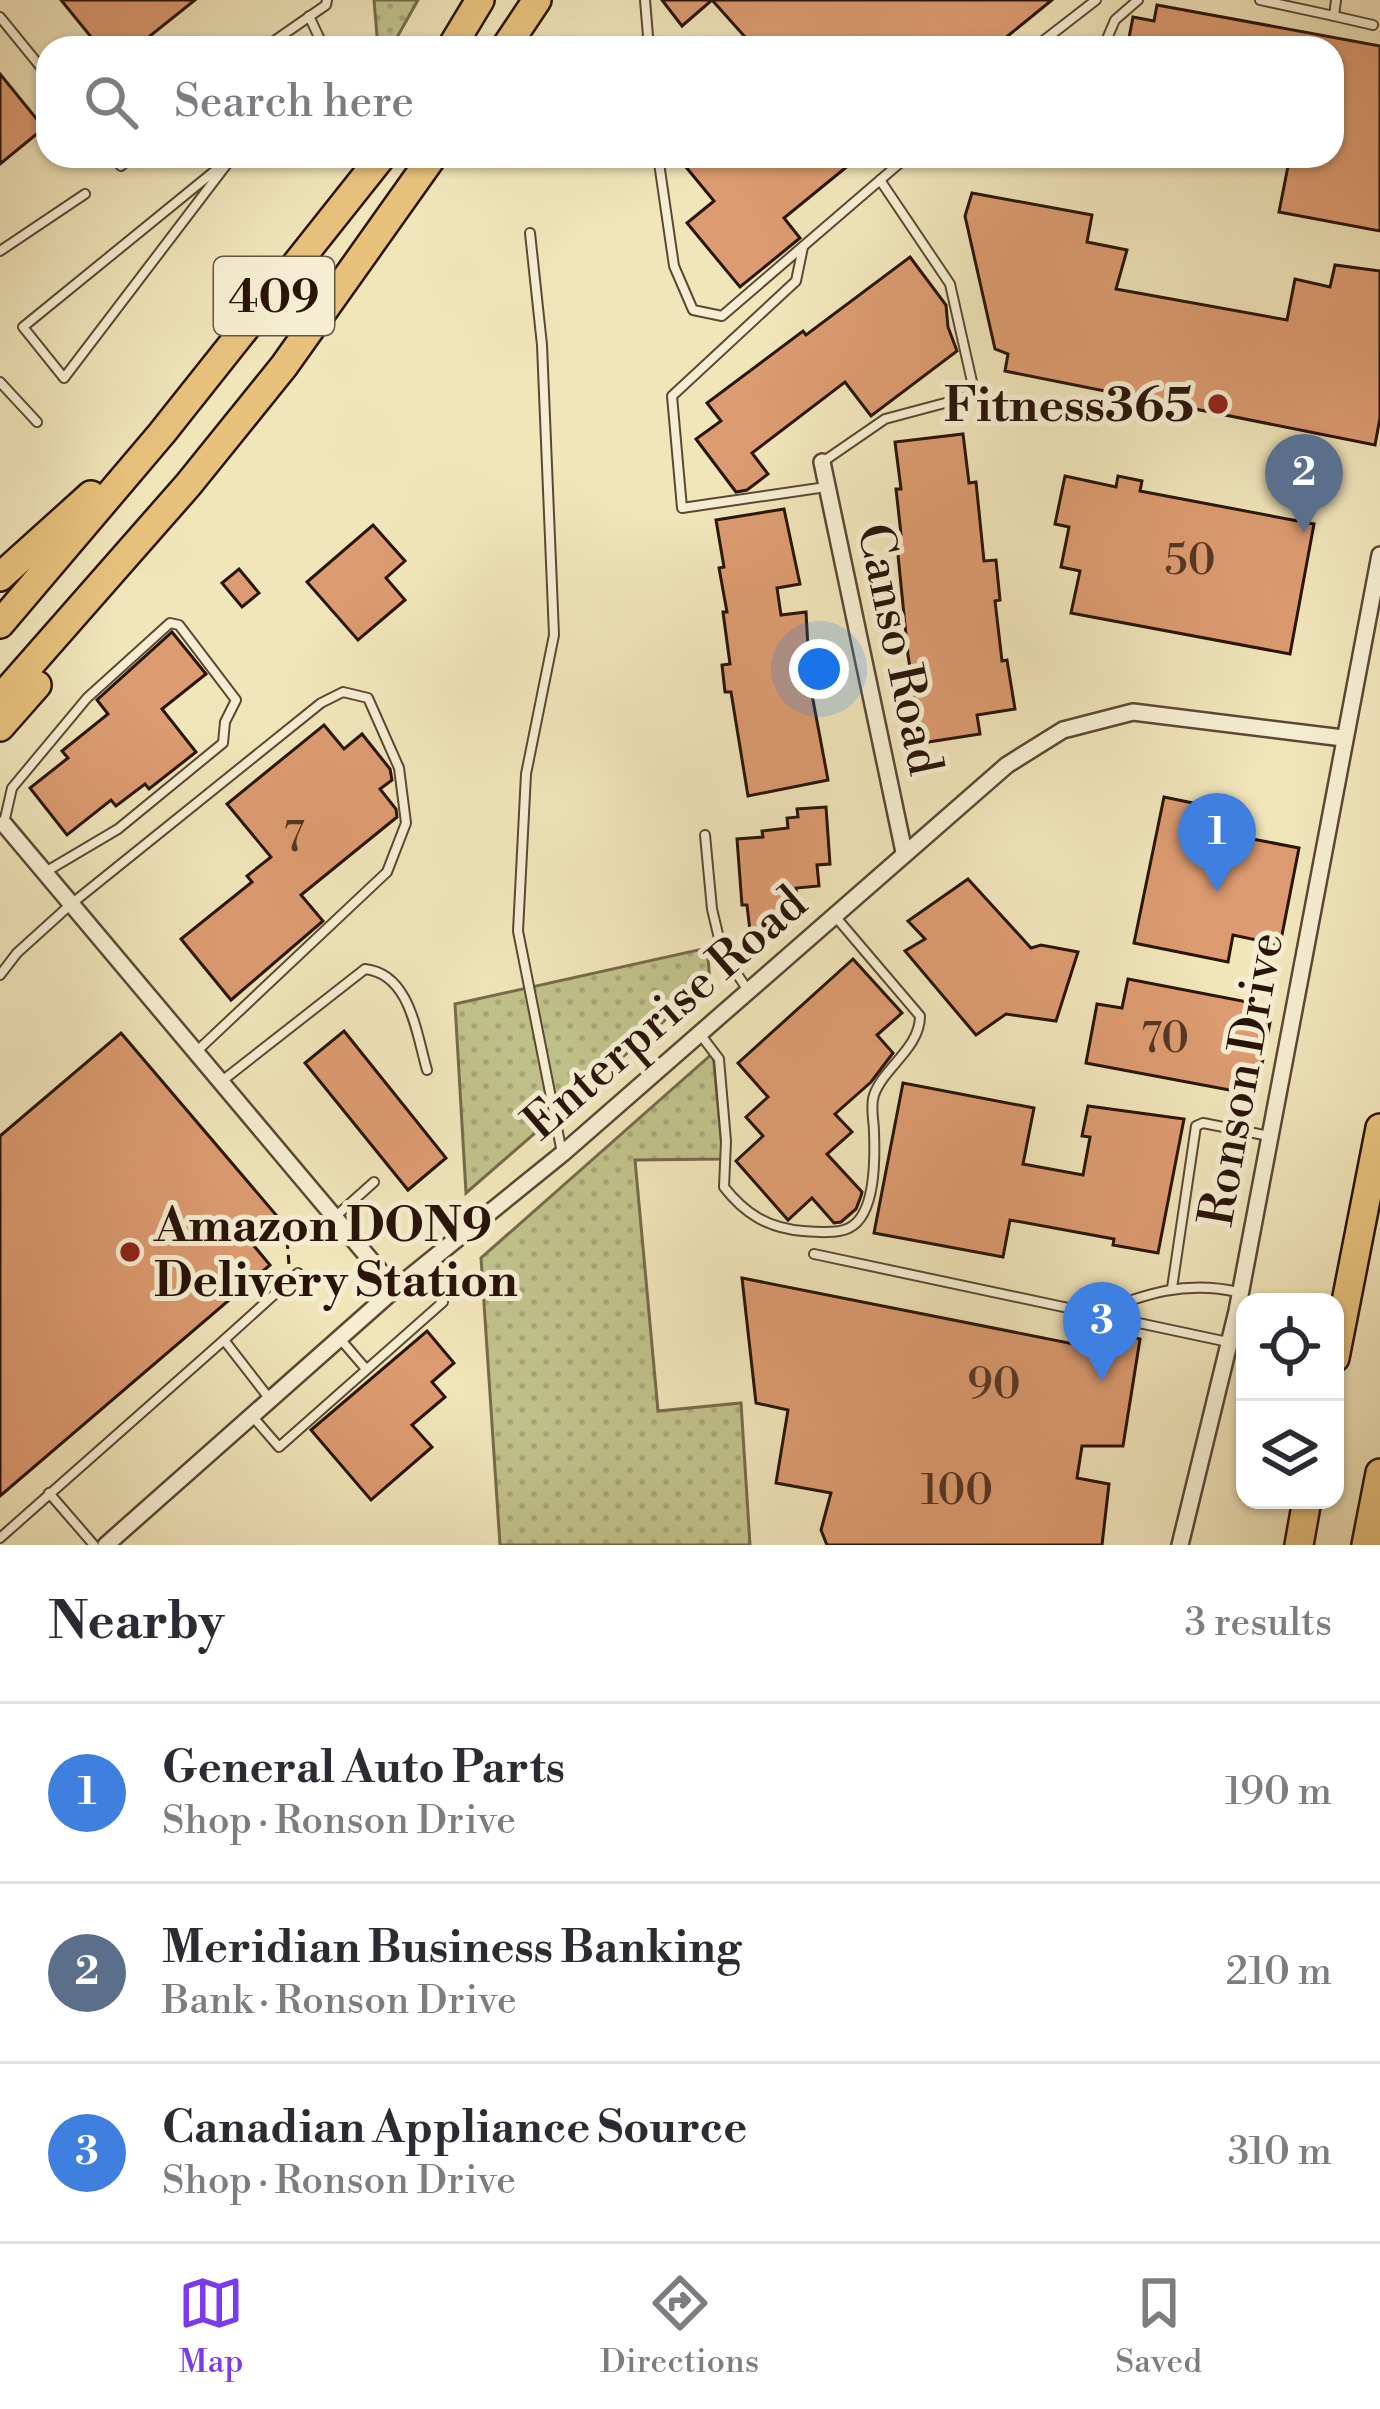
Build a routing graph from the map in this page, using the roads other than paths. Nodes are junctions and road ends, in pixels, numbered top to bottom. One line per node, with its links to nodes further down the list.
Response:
1 (326, 0): 9 (lane)
2 (480, 0): 15 (highway)
3 (537, 0): 16 (highway)
4 (645, 0): 17 (lane)
5 (1096, 0): 18 (lane)
6 (1138, 0): 19 (lane)
7 (1265, 0): 10 (lane)
8 (1336, 0): 10 (lane)
9 (309, 16): 13 (lane); 14 (lane)
10 (1334, 16): 12 (lane)
11 (0, 17): 20 (lane)
12 (1373, 25)
13 (280, 36)
14 (318, 36)
15 (458, 36)
16 (513, 36)
17 (648, 36)
18 (1050, 36)
19 (1108, 36)
20 (36, 61)
21 (218, 168): 22 (lane)
22 (224, 168)
23 (372, 168): 34 (highway, 409)
24 (424, 168): 36 (highway, 409)
25 (660, 168): 30 (lane)
26 (894, 168): 27 (lane)
27 (880, 180): 30 (lane); 35 (lane)
28 (85, 194): 31 (lane)
29 (530, 233): 58 (lane)
30 (803, 247): 37 (lane)
31 (0, 251)
32 (0, 382): 33 (lane)
33 (37, 422)
34 (162, 433): 39 (highway); 40 (highway, 409)
35 (822, 462): 37 (street, Canso Road)
36 (188, 485): 41 (highway, 409); 42 (highway)
37 (827, 487): 46 (street, Canso Road)
38 (1380, 555): 43 (street, Ronson Drive)
39 (0, 577)
40 (0, 624)
41 (0, 699)
42 (0, 727)
43 (1343, 738): 46 (street, Enterprise Road); 57 (street, Ronson Drive)
44 (4, 824): 47 (street); 47 (lane)
45 (705, 835): 51 (lane)
46 (904, 852): 49 (street, Enterprise Road)
47 (44, 873): 48 (street)
48 (70, 905): 50 (lane); 53 (street); 53 (lane)
49 (834, 914): 51 (street, Enterprise Road); 52 (lane)
50 (0, 975)
51 (748, 990): 52 (street, Enterprise Road)
52 (699, 1032): 58 (street, Enterprise Road)
53 (195, 1052): 55 (street)
54 (427, 1070): 55 (lane)
55 (221, 1082): 60 (street)
56 (1380, 1128): 68 (highway)
57 (1269, 1136): 64 (lane); 66 (street, Ronson Drive)
58 (562, 1154): 62 (street, Enterprise Road)
59 (374, 1182): 60 (lane)
60 (334, 1217): 65 (street)
61 (814, 1253): 69 (lane)
62 (418, 1271): 65 (street, Enterprise Road); 73 (lane)
63 (295, 1276): 71 (lane)
64 (1172, 1288): 66 (lane); 69 (lane)
65 (395, 1289): 70 (street, Enterprise Road)
66 (1240, 1293)
67 (1236, 1311): 72 (street, Ronson Drive)
68 (1344, 1312)
69 (1094, 1313): 72 (lane)
70 (340, 1338): 73 (lane); 74 (street, Enterprise Road)
71 (224, 1340): 74 (lane); 77 (lane)
72 (1229, 1342): 82 (street, Ronson Drive)
73 (366, 1370): 75 (lane)
74 (270, 1400): 75 (street, Enterprise Road)
75 (252, 1416): 81 (street, Enterprise Road)
76 (1380, 1473): 84 (highway)
77 (49, 1493): 79 (lane); 80 (lane)
78 (1305, 1509): 83 (highway)
79 (0, 1538)
80 (94, 1545)
81 (106, 1545)
82 (1180, 1545)
83 (1298, 1545)
84 (1366, 1545)

